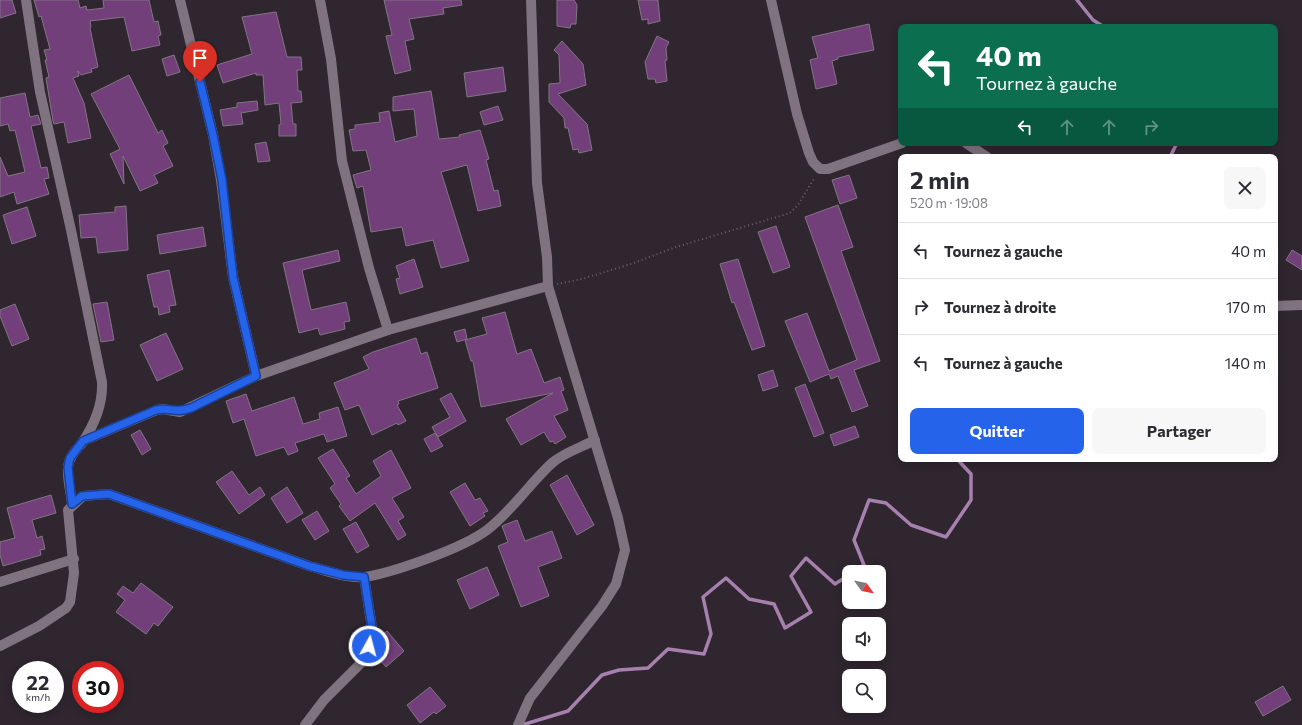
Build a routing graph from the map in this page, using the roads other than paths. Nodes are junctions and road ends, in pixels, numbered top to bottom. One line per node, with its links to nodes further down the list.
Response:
1 (26, 0): 15 (street)
2 (180, 0): 13 (street)
3 (320, 0): 12 (street)
4 (531, 0): 9 (street)
5 (771, 0): 6 (street)
6 (898, 144)
7 (970, 146): 8 (street)
8 (982, 154)
9 (548, 286): 12 (street); 14 (street)
10 (1302, 305): 11 (street)
11 (1278, 306)
12 (388, 330): 13 (street)
13 (256, 376): 15 (street)
14 (595, 440): 18 (street); 22 (street)
15 (83, 441): 16 (street)
16 (72, 504): 17 (street); 18 (street)
17 (74, 558): 19 (street); 20 (street)
18 (364, 577): 21 (street)
19 (0, 582)
20 (0, 646)
21 (304, 725)
22 (518, 725)

